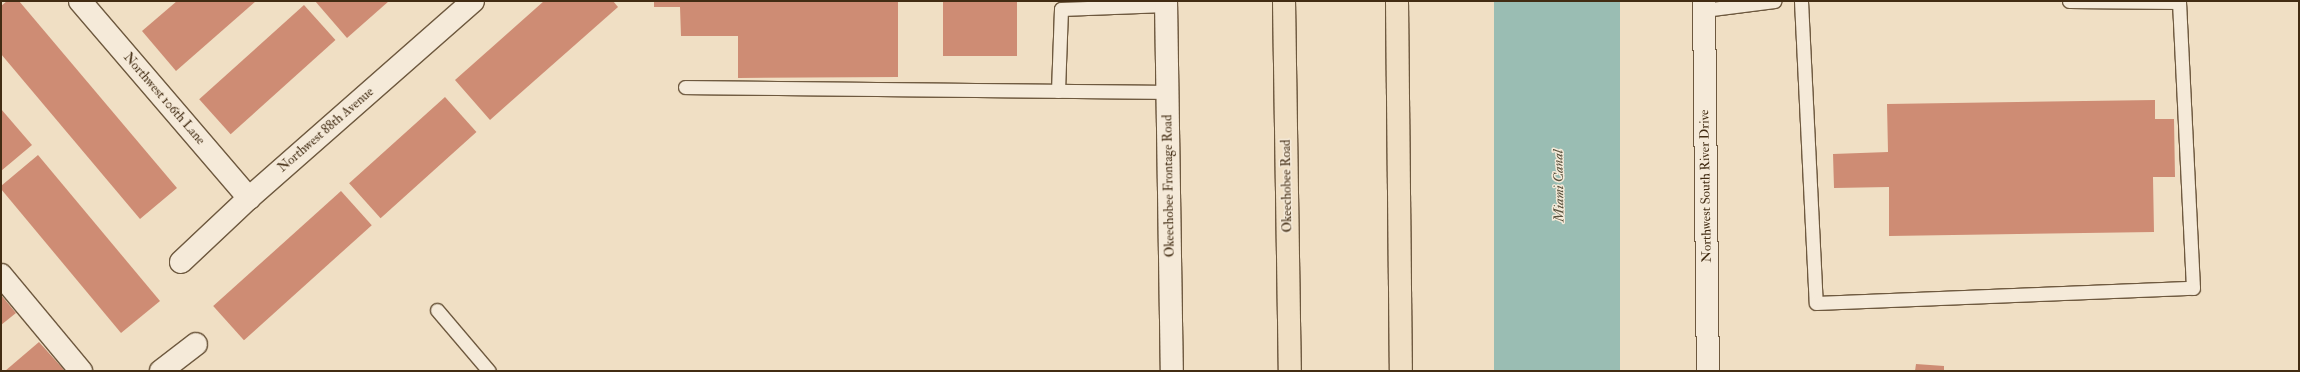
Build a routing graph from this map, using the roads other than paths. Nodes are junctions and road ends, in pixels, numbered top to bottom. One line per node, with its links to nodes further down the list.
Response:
1 (80, 1): 13 (street, Northwest 106th Lane)
2 (473, 1): 13 (street, Northwest 88th Avenue)
3 (1284, 1): 18 (highway, Okeechobee Road)
4 (1397, 1): 23 (highway)
5 (1774, 1): 9 (lane)
6 (1801, 1): 7 (lane)
7 (2069, 1)
8 (1166, 3): 11 (lane); 12 (street, Okeechobee Frontage Road)
9 (1704, 5): 24 (street, Northwest South River Drive)
10 (685, 88): 11 (lane)
11 (1058, 91): 12 (lane)
12 (1167, 92): 22 (street, Okeechobee Frontage Road)
13 (249, 198): 14 (street, Northwest 88th Avenue)
14 (182, 262)
15 (1, 275): 19 (street)
16 (437, 310): 21 (lane)
17 (196, 344): 20 (street)
18 (1291, 366)
19 (81, 371)
20 (161, 371)
21 (489, 371)
22 (1172, 371)
23 (1401, 371)
24 (1708, 371)

